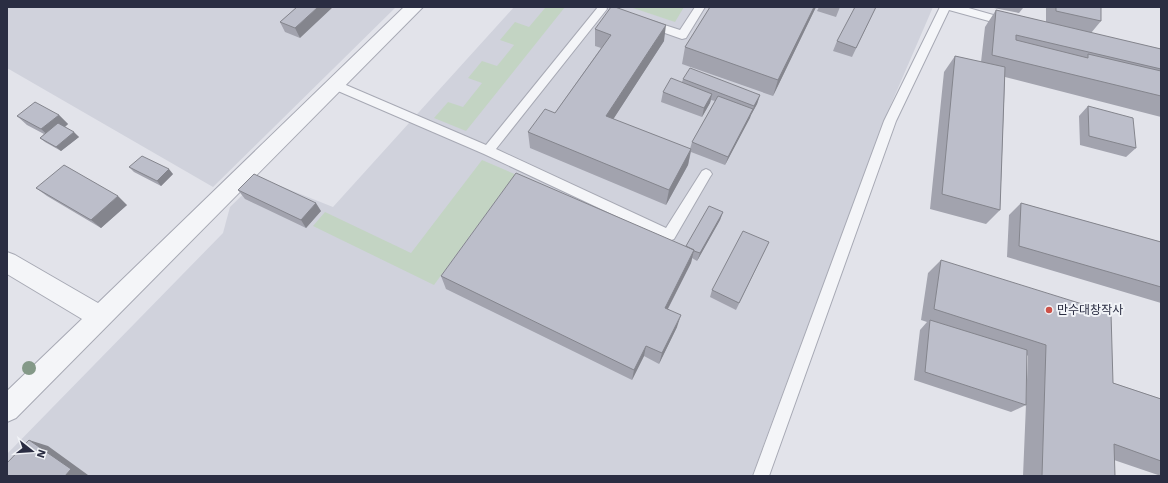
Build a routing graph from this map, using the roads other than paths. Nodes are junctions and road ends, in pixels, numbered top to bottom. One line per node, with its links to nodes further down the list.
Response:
1 (414, 7): 8 (street)
2 (700, 7): 6 (lane)
3 (945, 7): 14 (lane)
4 (952, 7): 7 (lane)
5 (602, 9): 9 (lane)
6 (638, 21)
7 (1014, 24)
8 (335, 85): 9 (lane); 12 (street)
9 (488, 150): 10 (lane)
10 (706, 174)
11 (7, 262): 12 (street)
12 (100, 317): 13 (street)
13 (7, 409)
14 (761, 476)

